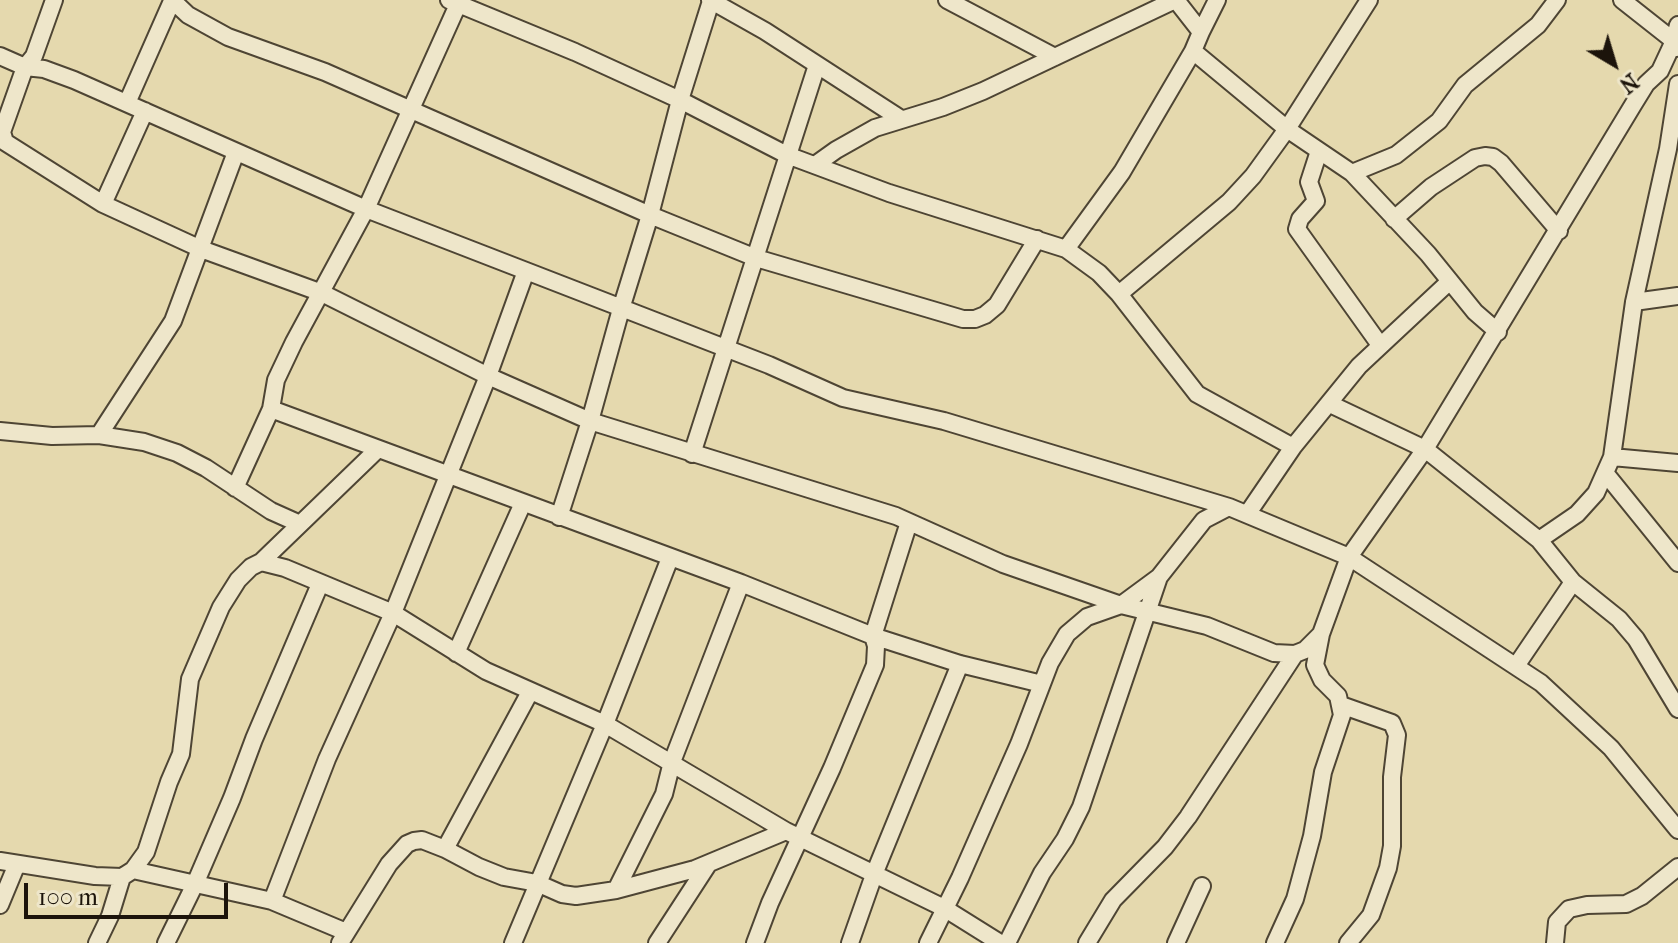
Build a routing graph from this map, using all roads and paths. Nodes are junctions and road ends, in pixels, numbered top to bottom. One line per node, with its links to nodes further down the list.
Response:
1 (54, 0): 17 (street)
2 (172, 0): 22 (street); 24 (street)
3 (710, 0): 16 (street); 21 (street)
4 (947, 0): 15 (street)
5 (1176, 0): 11 (street); 15 (street)
6 (1217, 0): 11 (street)
7 (1369, 0): 26 (street)
8 (1557, 0): 31 (street)
9 (1622, 0): 12 (street)
10 (456, 2): 21 (street); 24 (street)
11 (1201, 32): 13 (street)
12 (1677, 40): 19 (street)
13 (1193, 51): 26 (street); 39 (street)
14 (0, 56): 17 (street)
15 (1055, 57): 25 (street)
16 (817, 65): 25 (street); 29 (street)
17 (25, 67): 22 (street); 32 (street)
18 (1678, 68): 19 (street)
19 (1660, 71): 36 (street)
20 (1678, 84): 46 (street)
21 (680, 100): 29 (street); 34 (street)
22 (127, 103): 23 (street)
23 (145, 111): 28 (street); 32 (street)
24 (410, 112): 33 (street); 34 (street)
25 (901, 119): 30 (street)
26 (1287, 129): 27 (street); 44 (street)
27 (1319, 151): 31 (street); 49 (street)
28 (236, 152): 33 (street); 38 (street)
29 (787, 155): 30 (street); 40 (street)
30 (815, 165): 37 (street)
31 (1352, 173): 35 (street)
32 (103, 204): 38 (street)
33 (366, 209): 41 (street); 43 (street)
34 (650, 215): 40 (street); 47 (street)
35 (1394, 219): 36 (street); 42 (street)
36 (1559, 231): 48 (street)
37 (1037, 239): 39 (street); 40 (street)
38 (201, 249): 43 (street); 56 (street)
39 (1066, 249): 44 (street)
40 (756, 258): 50 (street)
41 (526, 271): 47 (street); 51 (street)
42 (1450, 281): 48 (street); 49 (street)
43 (322, 293): 51 (street); 53 (street)
44 (1119, 294): 57 (street)
45 (1678, 296): 46 (street)
46 (1634, 302): 62 (street)
47 (621, 309): 50 (street); 54 (street)
48 (1498, 332): 59 (street)
49 (1380, 345): 52 (street)
50 (727, 350): 60 (street); 66 (street)
51 (488, 376): 54 (street); 63 (street)
52 (1330, 404): 57 (street); 59 (street)
53 (271, 409): 58 (street); 64 (street)
54 (590, 421): 60 (street); 68 (street)
55 (0, 431): 56 (street)
56 (99, 435): 64 (street)
57 (1293, 447): 67 (street)
58 (378, 449): 63 (street); 70 (street)
59 (1425, 449): 71 (street); 72 (street)
60 (692, 454): 69 (street)
61 (1678, 463): 62 (street)
62 (1609, 465): 71 (street); 75 (street)
63 (446, 476): 65 (street); 82 (street)
64 (235, 488): 70 (street)
65 (523, 503): 68 (street); 85 (street)
66 (1229, 507): 67 (street); 76 (street)
67 (1248, 513): 72 (street)
68 (559, 517): 73 (street)
69 (909, 522): 80 (street); 84 (street)
70 (300, 524): 74 (street)
71 (1539, 540): 77 (street)
72 (1349, 557): 83 (street); 88 (street)
73 (670, 558): 78 (street); 93 (street)
74 (261, 562): 79 (street); 102 (street)
75 (1678, 563)
76 (1159, 577): 80 (street); 81 (street)
77 (1573, 582): 88 (street); 92 (street)
78 (741, 583): 84 (street); 94 (street)
79 (320, 584): 82 (street); 104 (street)
80 (1121, 605): 81 (street); 89 (street)
81 (1148, 610): 86 (street); 119 (street)
82 (393, 613): 85 (street); 107 (street)
83 (1321, 634): 86 (street); 91 (street)
84 (873, 636): 87 (street); 96 (street)
85 (456, 653): 90 (street)
86 (1295, 654): 120 (street)
87 (960, 664): 89 (street); 101 (street)
88 (1516, 666): 95 (street)
89 (1042, 684): 109 (street)
90 (530, 692): 93 (street); 97 (street)
91 (1341, 705): 122 (street); 123 (street)
92 (1678, 709)
93 (605, 724): 94 (street); 103 (street)
94 (672, 762): 96 (street); 106 (street)
95 (1678, 830)
96 (793, 835): 99 (street); 101 (street); 115 (street)
97 (445, 849): 103 (street); 110 (street)
98 (8, 862): 102 (street); 108 (street)
99 (709, 863): 106 (street); 114 (street)
100 (1678, 867): 124 (street)
101 (875, 872): 109 (street); 116 (street)
102 (128, 874): 104 (street); 111 (street)
103 (537, 883): 106 (street); 113 (street)
104 (195, 884): 107 (street); 112 (street)
105 (1202, 886): 121 (street)
106 (616, 890)
107 (272, 901): 110 (street)
108 (0, 905)
109 (944, 908): 117 (street); 118 (street)
110 (343, 938)
111 (97, 943)
112 (166, 943)
113 (513, 943)
114 (657, 943)
115 (755, 943)
116 (850, 943)
117 (928, 943)
118 (1000, 943)
119 (1007, 943)
120 (1087, 943)
121 (1176, 943)
122 (1275, 943)
123 (1348, 943)
124 (1555, 943)

